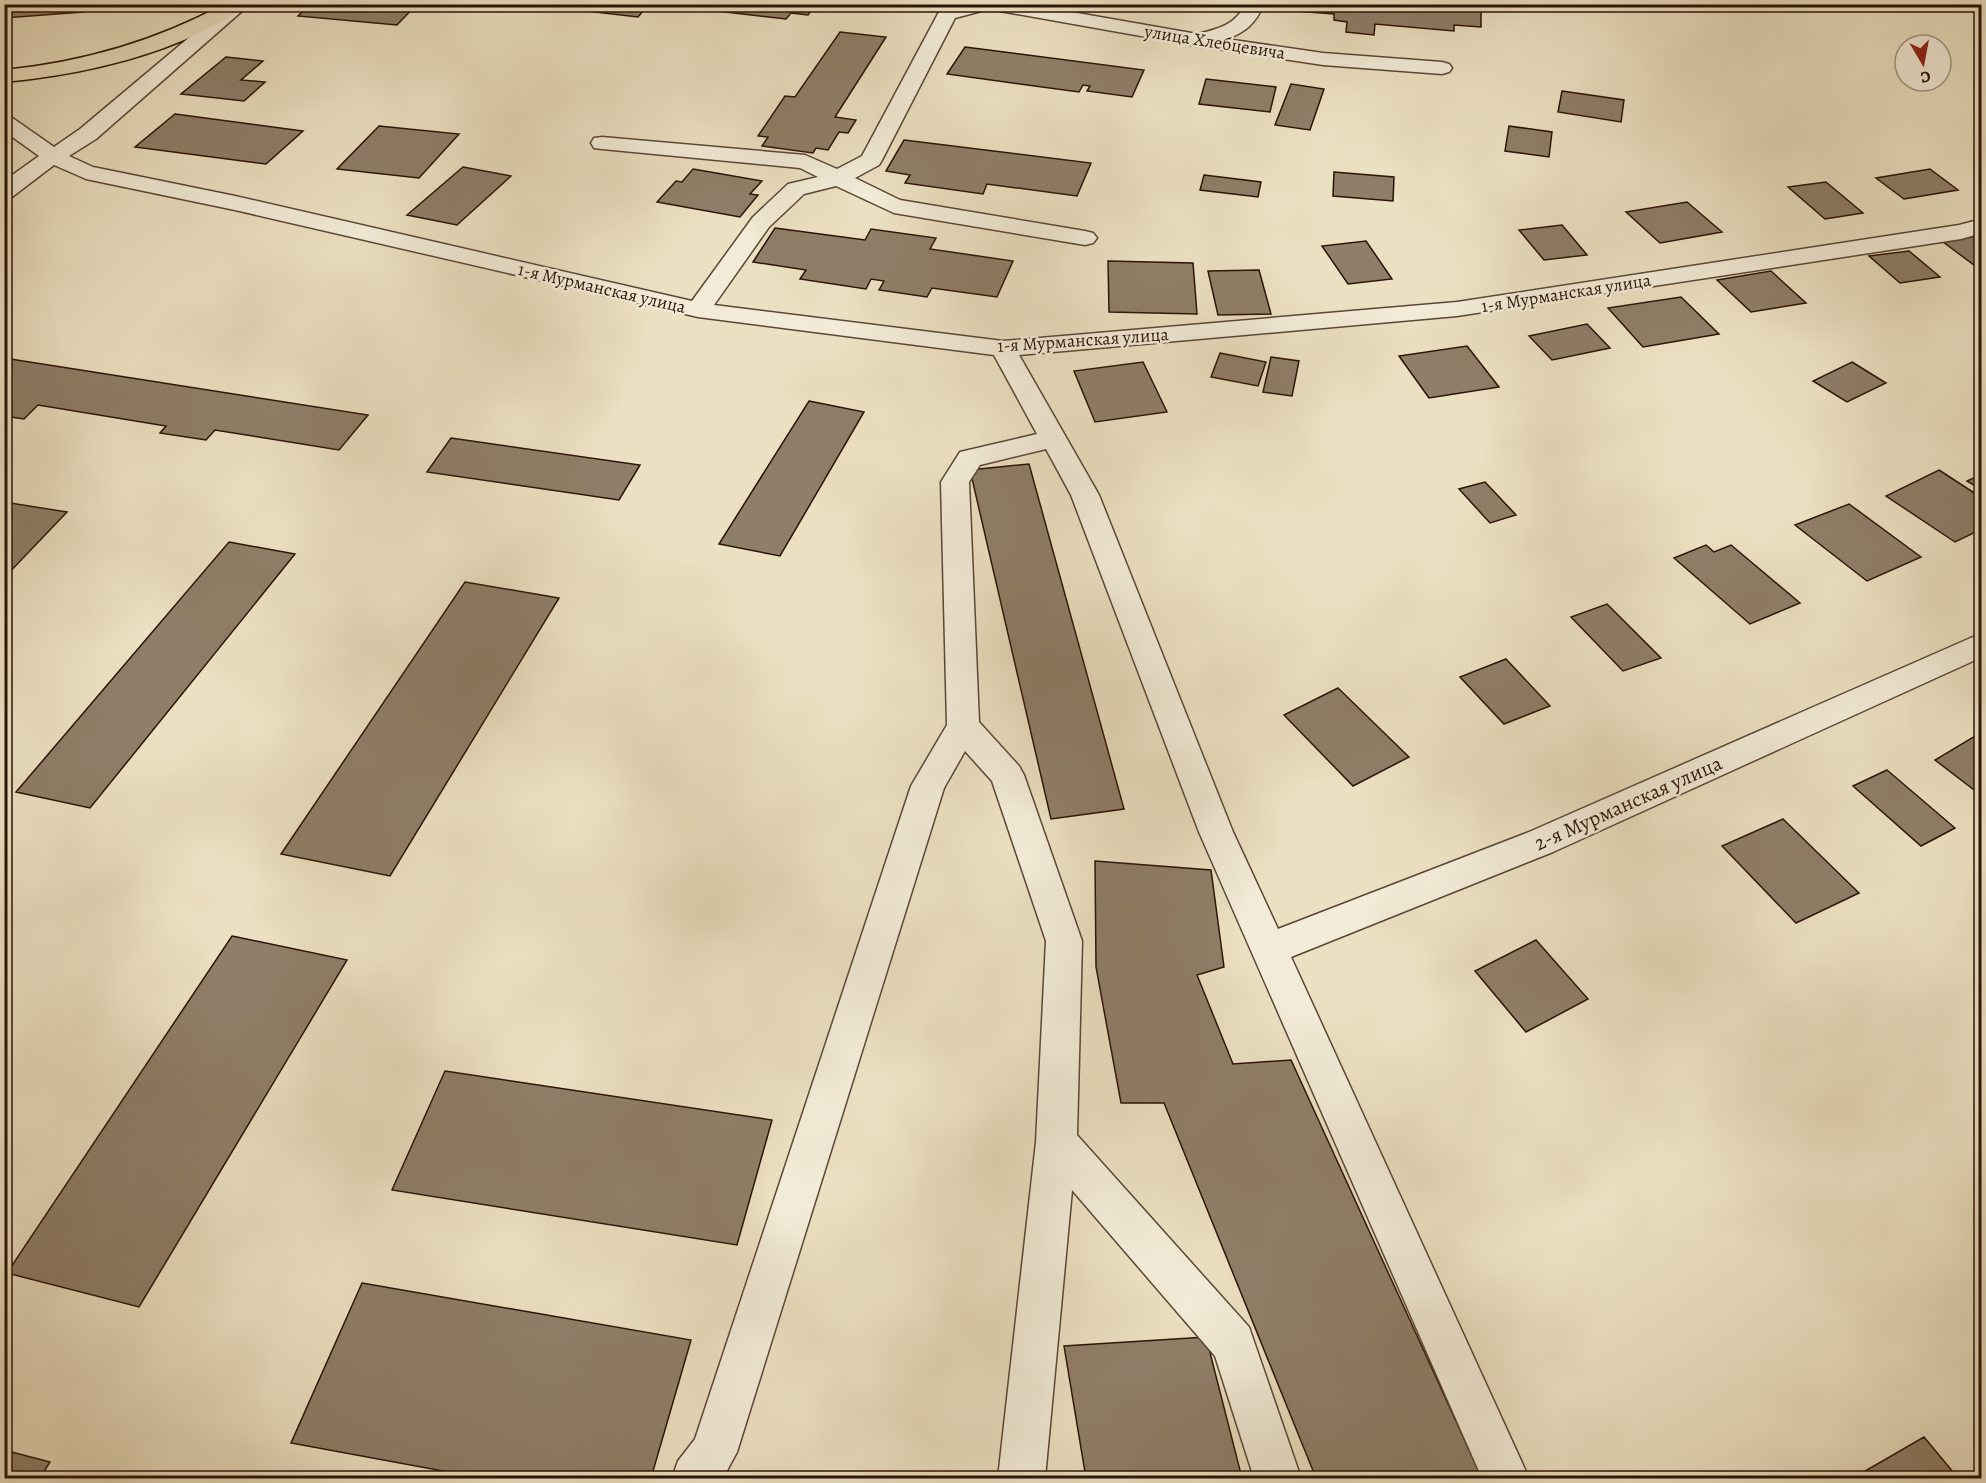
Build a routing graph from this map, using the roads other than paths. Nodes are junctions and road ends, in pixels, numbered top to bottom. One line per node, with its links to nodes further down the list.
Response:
1 (240, 4): 6 (main road); 9 (street)
2 (988, 4): 4 (street, улица Хлебцевича); 10 (street, улица Хлебцевича)
3 (1255, 4): 4 (street)
4 (1197, 40): 5 (street, улица Хлебцевича)
5 (1442, 68)
6 (4, 76)
7 (4, 121): 9 (street, 1-я Мурманская улица)
8 (602, 143): 10 (street)
9 (54, 157): 11 (street); 14 (street, 1-я Мурманская улица)
10 (836, 179): 13 (street); 14 (street, улица Хлебцевича)
11 (4, 192)
12 (1982, 226): 15 (street, 1-я Мурманская улица)
13 (1085, 238)
14 (698, 310): 15 (street, 1-я Мурманская улица)
15 (1003, 349): 16 (street)
16 (1053, 439): 18 (street); 19 (street)
17 (1982, 644): 19 (street, 2-я Мурманская улица)
18 (963, 726): 20 (street); 21 (street)
19 (1269, 949): 24 (street)
20 (1056, 1142): 22 (street); 23 (street)
21 (695, 1479)
22 (1021, 1479)
23 (1277, 1479)
24 (1506, 1479)

